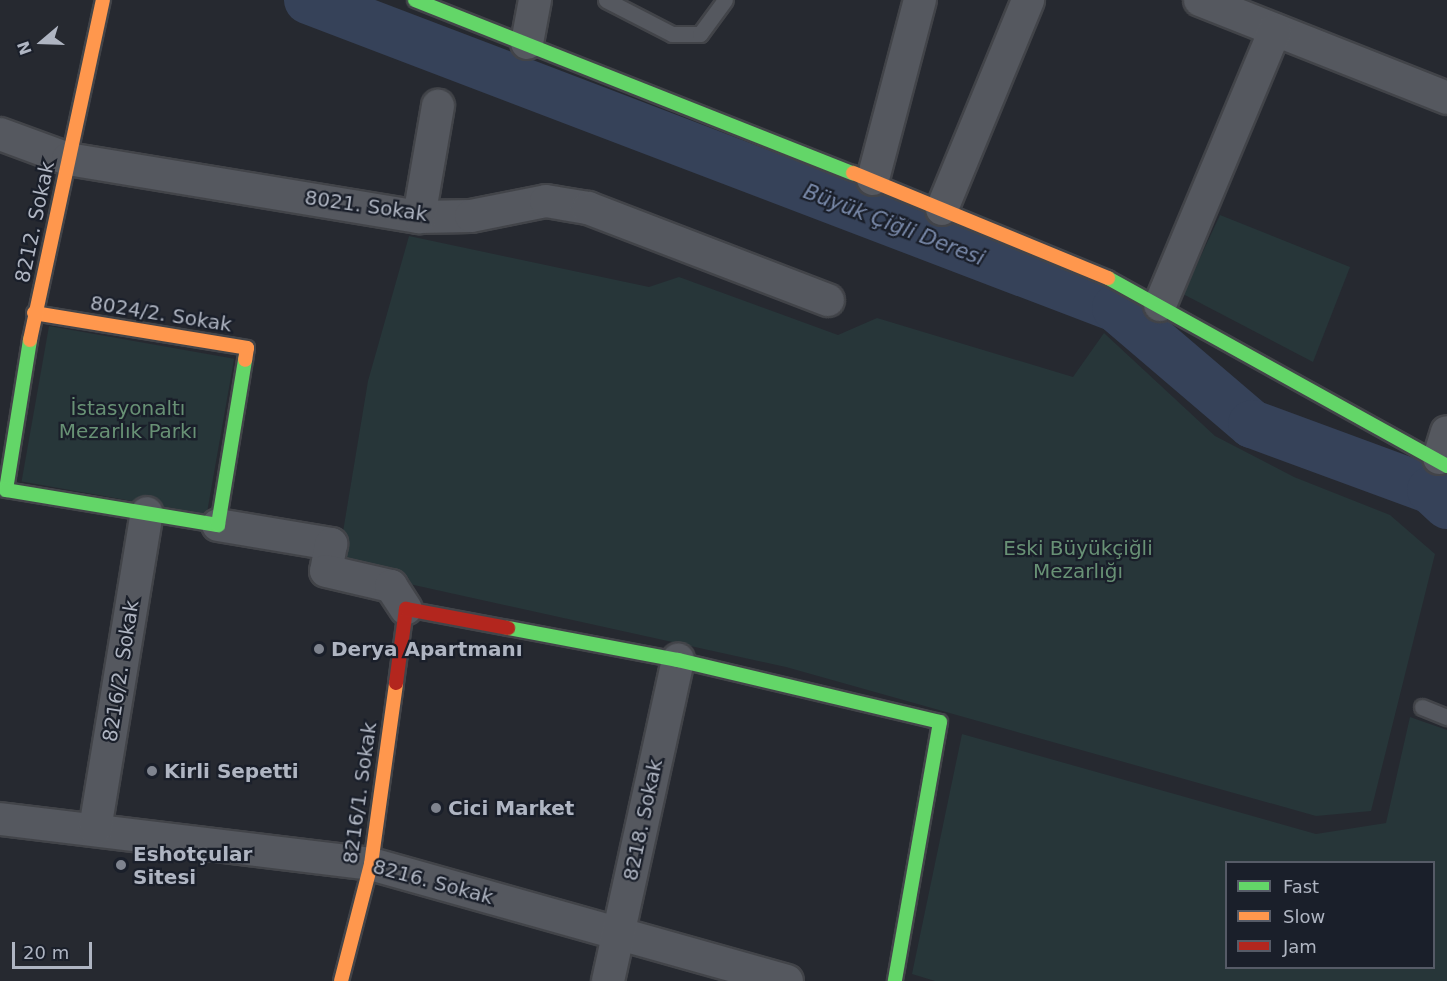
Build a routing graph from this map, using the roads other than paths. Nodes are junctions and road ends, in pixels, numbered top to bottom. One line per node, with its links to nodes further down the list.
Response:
1 (103, 0): 14 (street, 8212. Sokak)
2 (415, 0): 10 (street)
3 (535, 0): 10 (street)
4 (606, 0): 5 (lane)
5 (725, 0)
6 (920, 0): 15 (street)
7 (1028, 0): 16 (street)
8 (1200, 0): 9 (street)
9 (1275, 30): 11 (street); 19 (street)
10 (527, 43): 15 (street)
11 (1447, 98)
12 (438, 106): 17 (street)
13 (0, 134): 14 (street, 8021. Sokak)
14 (68, 159): 17 (street, 8021. Sokak); 20 (street, 8212. Sokak)
15 (873, 179): 16 (street)
16 (942, 209): 19 (street)
17 (419, 217): 18 (street, 8021. Sokak)
18 (828, 300)
19 (1160, 304): 21 (street)
20 (34, 313): 22 (street, 8212. Sokak); 23 (street, 8024/2. Sokak)
21 (1444, 452)
22 (147, 513): 23 (street); 29 (street, 8216/2. Sokak)
23 (218, 525): 24 (street)
24 (406, 609): 25 (street); 30 (street, 8216/1. Sokak)
25 (678, 660): 31 (street, 8218. Sokak); 35 (street)
26 (1422, 707): 27 (lane)
27 (1447, 717)
28 (0, 819): 29 (street, 8216. Sokak)
29 (95, 829): 30 (street, 8216. Sokak)
30 (371, 864): 31 (street, 8216. Sokak); 32 (street, 8216/1. Sokak)
31 (618, 934): 33 (street, 8218. Sokak); 34 (street, 8216. Sokak)
32 (341, 981)
33 (608, 981)
34 (787, 981)
35 (895, 981)

